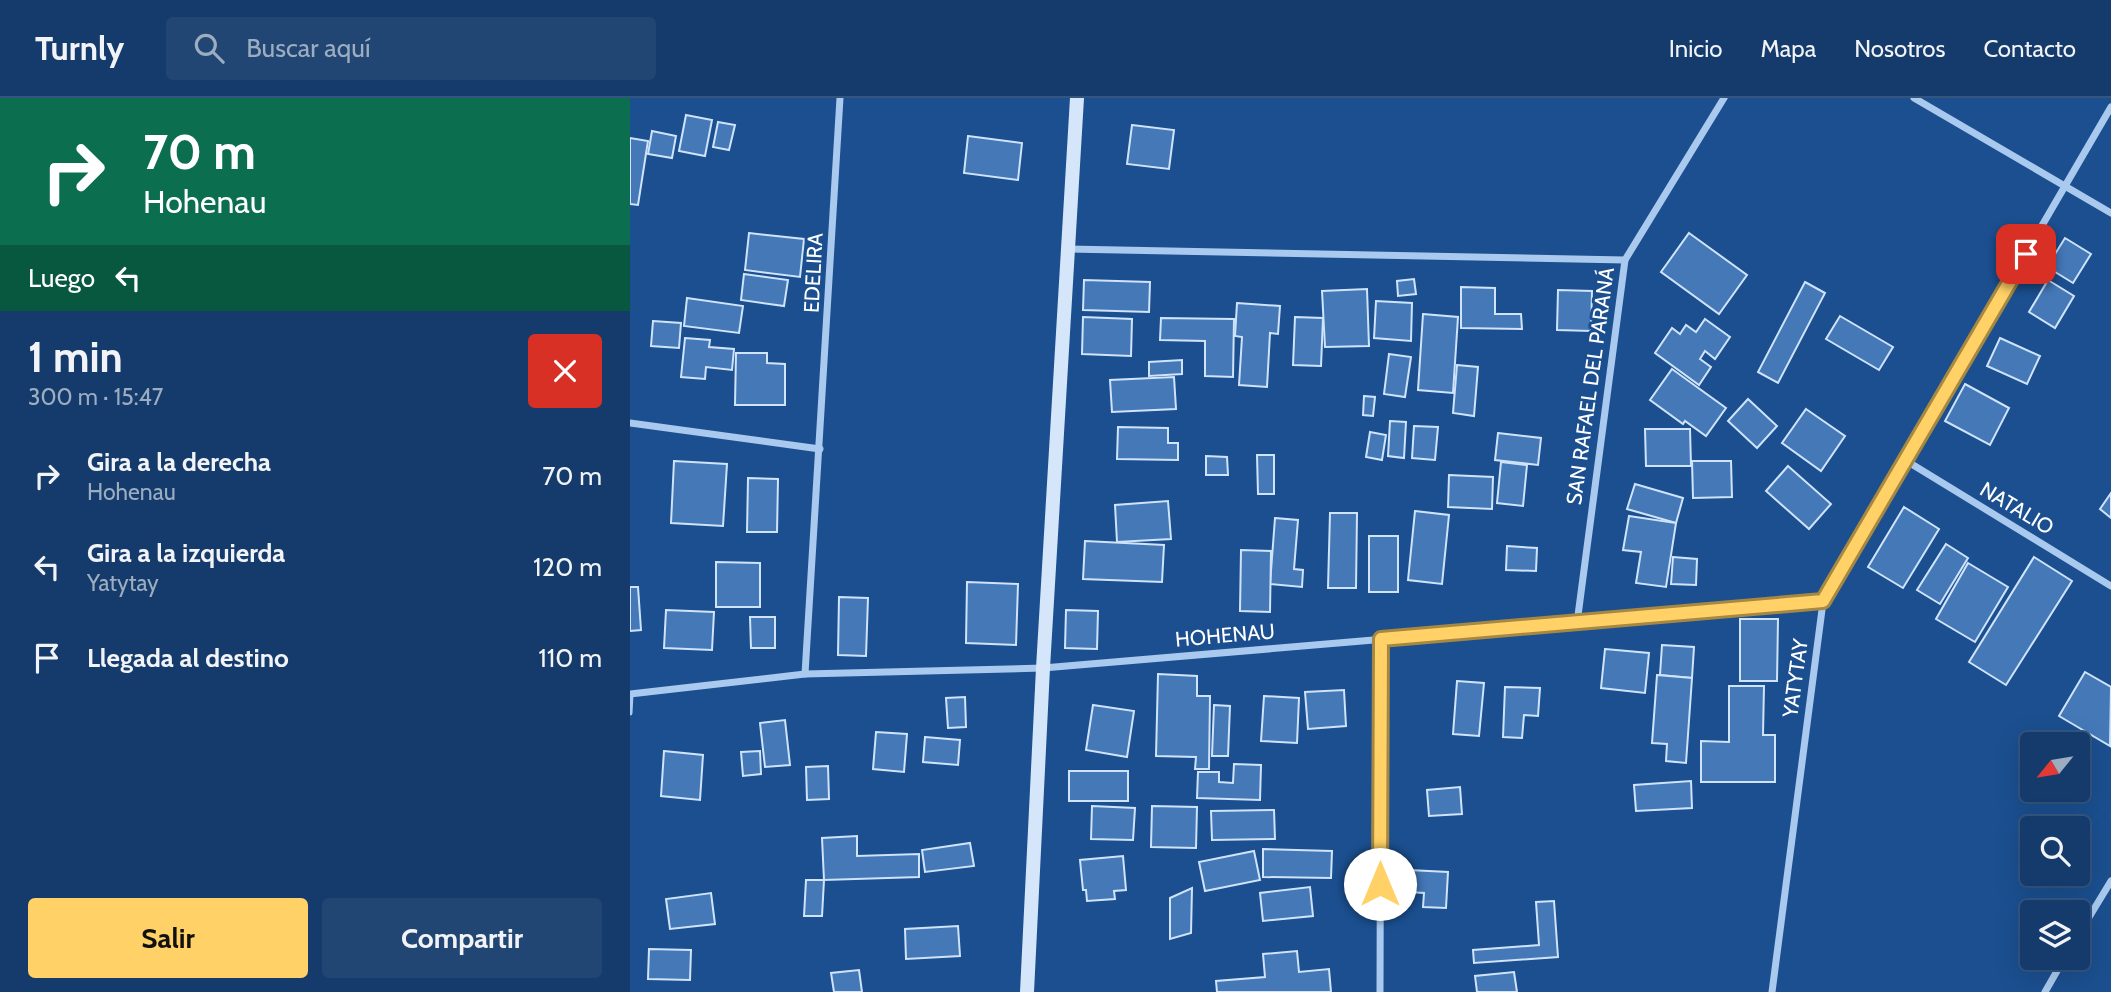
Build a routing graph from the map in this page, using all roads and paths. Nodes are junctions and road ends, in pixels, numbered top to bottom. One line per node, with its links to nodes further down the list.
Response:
1 (841, 98): 11 (street, EDELIRA)
2 (1077, 98): 8 (main road)
3 (1724, 98): 9 (street, SAN RAFAEL DEL PARANÁ)
4 (1914, 98): 6 (street)
5 (2111, 107): 6 (street, YATYTAY)
6 (2066, 185): 7 (street); 12 (street, YATYTAY)
7 (2111, 213)
8 (1068, 249): 9 (street); 17 (main road)
9 (1625, 260): 15 (street, SAN RAFAEL DEL PARANÁ)
10 (630, 423): 11 (street)
11 (820, 449): 18 (street, EDELIRA)
12 (1905, 460): 13 (street, NATALIO); 14 (street, YATYTAY)
13 (2111, 586)
14 (1823, 601): 15 (street, HOHENAU); 26 (street, YATYTAY)
15 (1577, 623): 16 (street, HOHENAU)
16 (1381, 639): 17 (street, HOHENAU); 25 (street)
17 (1043, 668): 18 (street, HOHENAU); 24 (main road)
18 (806, 674): 19 (street, HOHENAU)
19 (631, 694): 20 (lane)
20 (630, 713)
21 (2111, 881): 22 (street)
22 (2090, 916)
23 (2058, 970): 27 (street)
24 (1027, 992)
25 (1380, 992)
26 (1772, 992)
27 (2045, 992)

